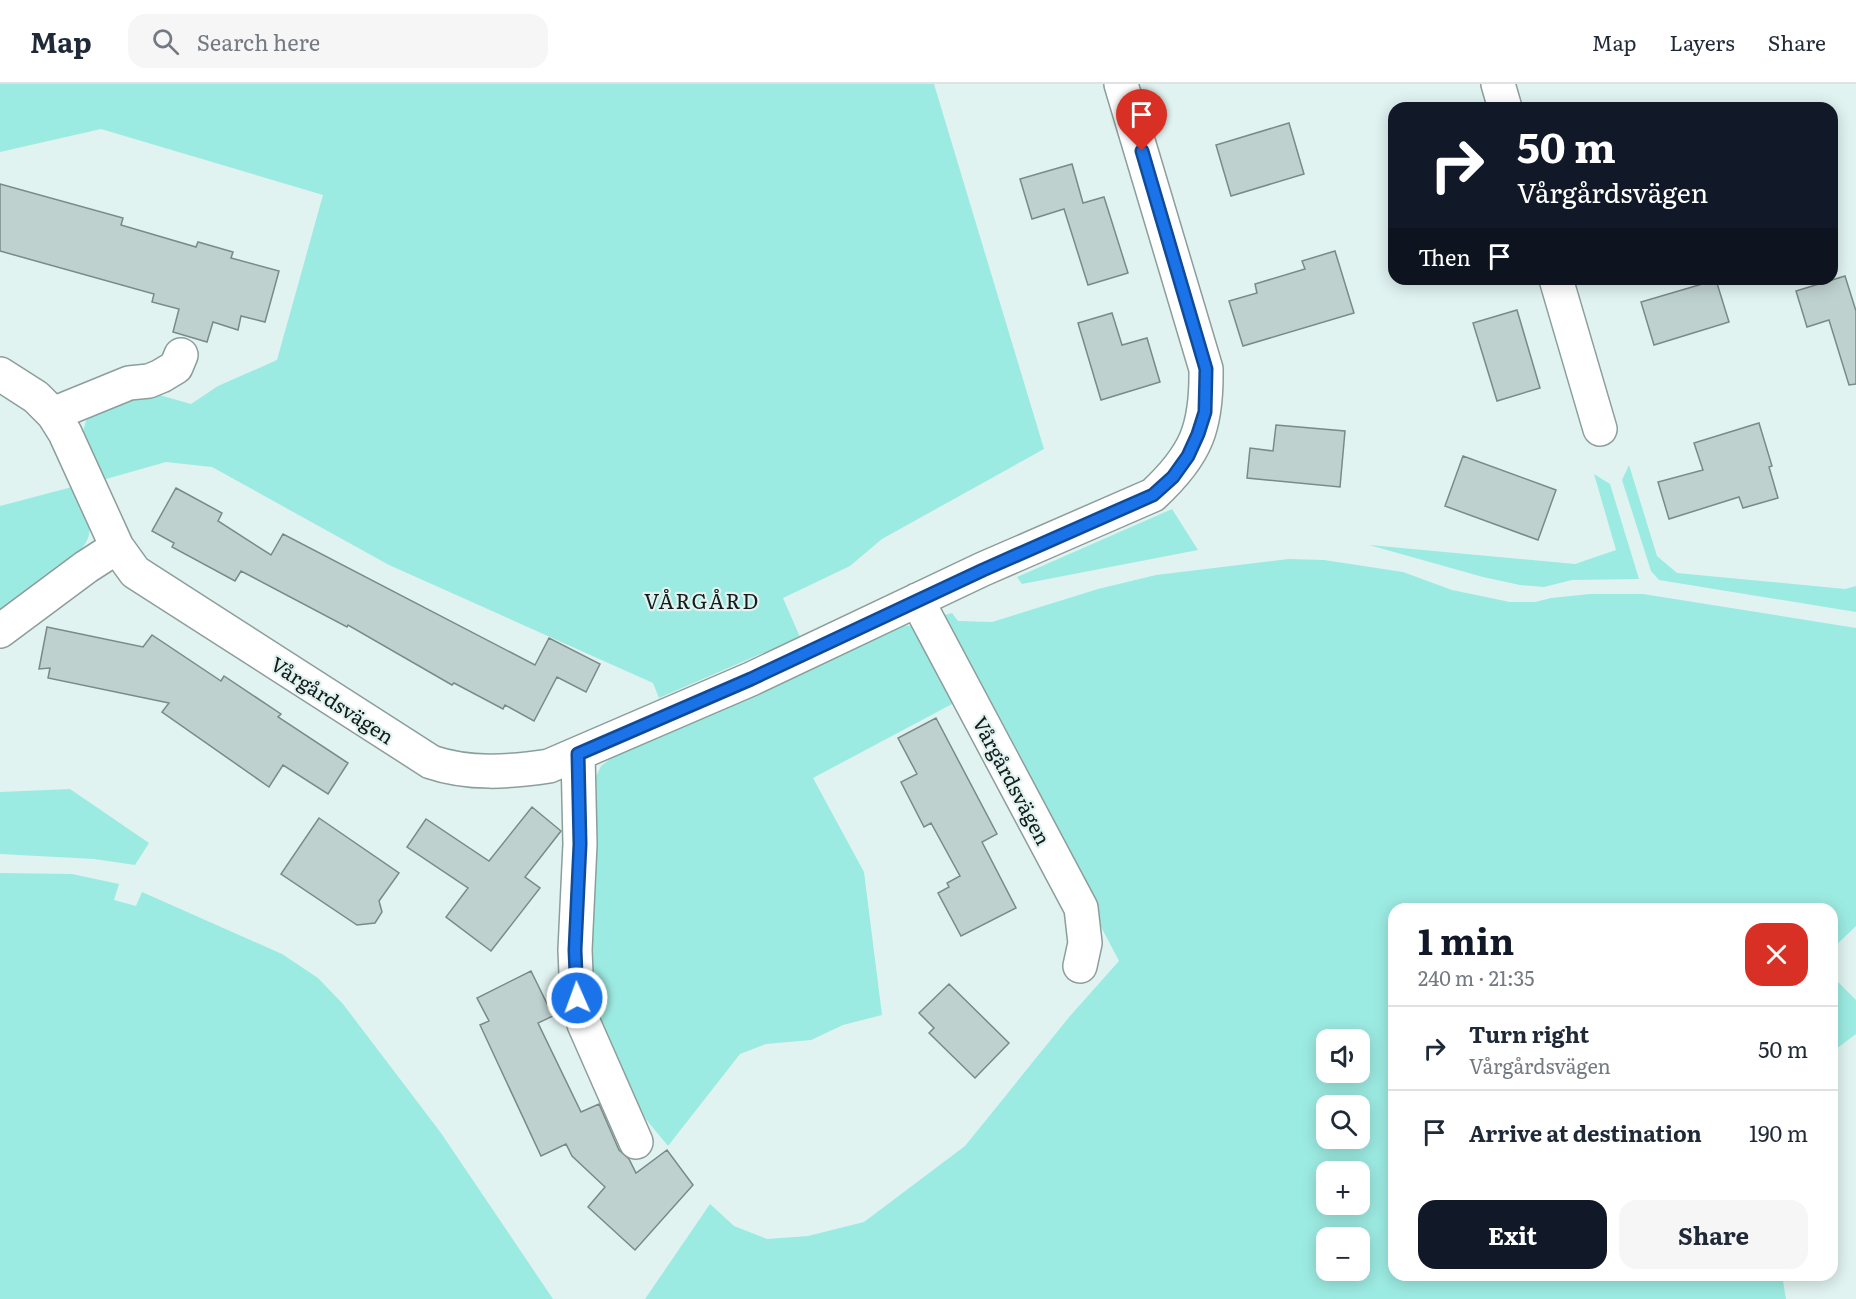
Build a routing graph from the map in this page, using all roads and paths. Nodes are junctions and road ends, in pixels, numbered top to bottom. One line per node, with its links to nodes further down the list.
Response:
1 (1121, 84): 10 (street, Vårgårdsvägen)
2 (1498, 84): 3 (street)
3 (1503, 102)
4 (1558, 285): 8 (street)
5 (181, 355): 7 (street)
6 (0, 374): 7 (street, Vårgårdsvägen)
7 (53, 414): 9 (street, Vårgårdsvägen)
8 (1600, 429)
9 (117, 547): 11 (street); 12 (street, Vårgårdsvägen)
10 (917, 600): 12 (street, Vårgårdsvägen); 13 (street, Vårgårdsvägen)
11 (0, 631)
12 (578, 754): 14 (street)
13 (1080, 966)
14 (636, 1142)

